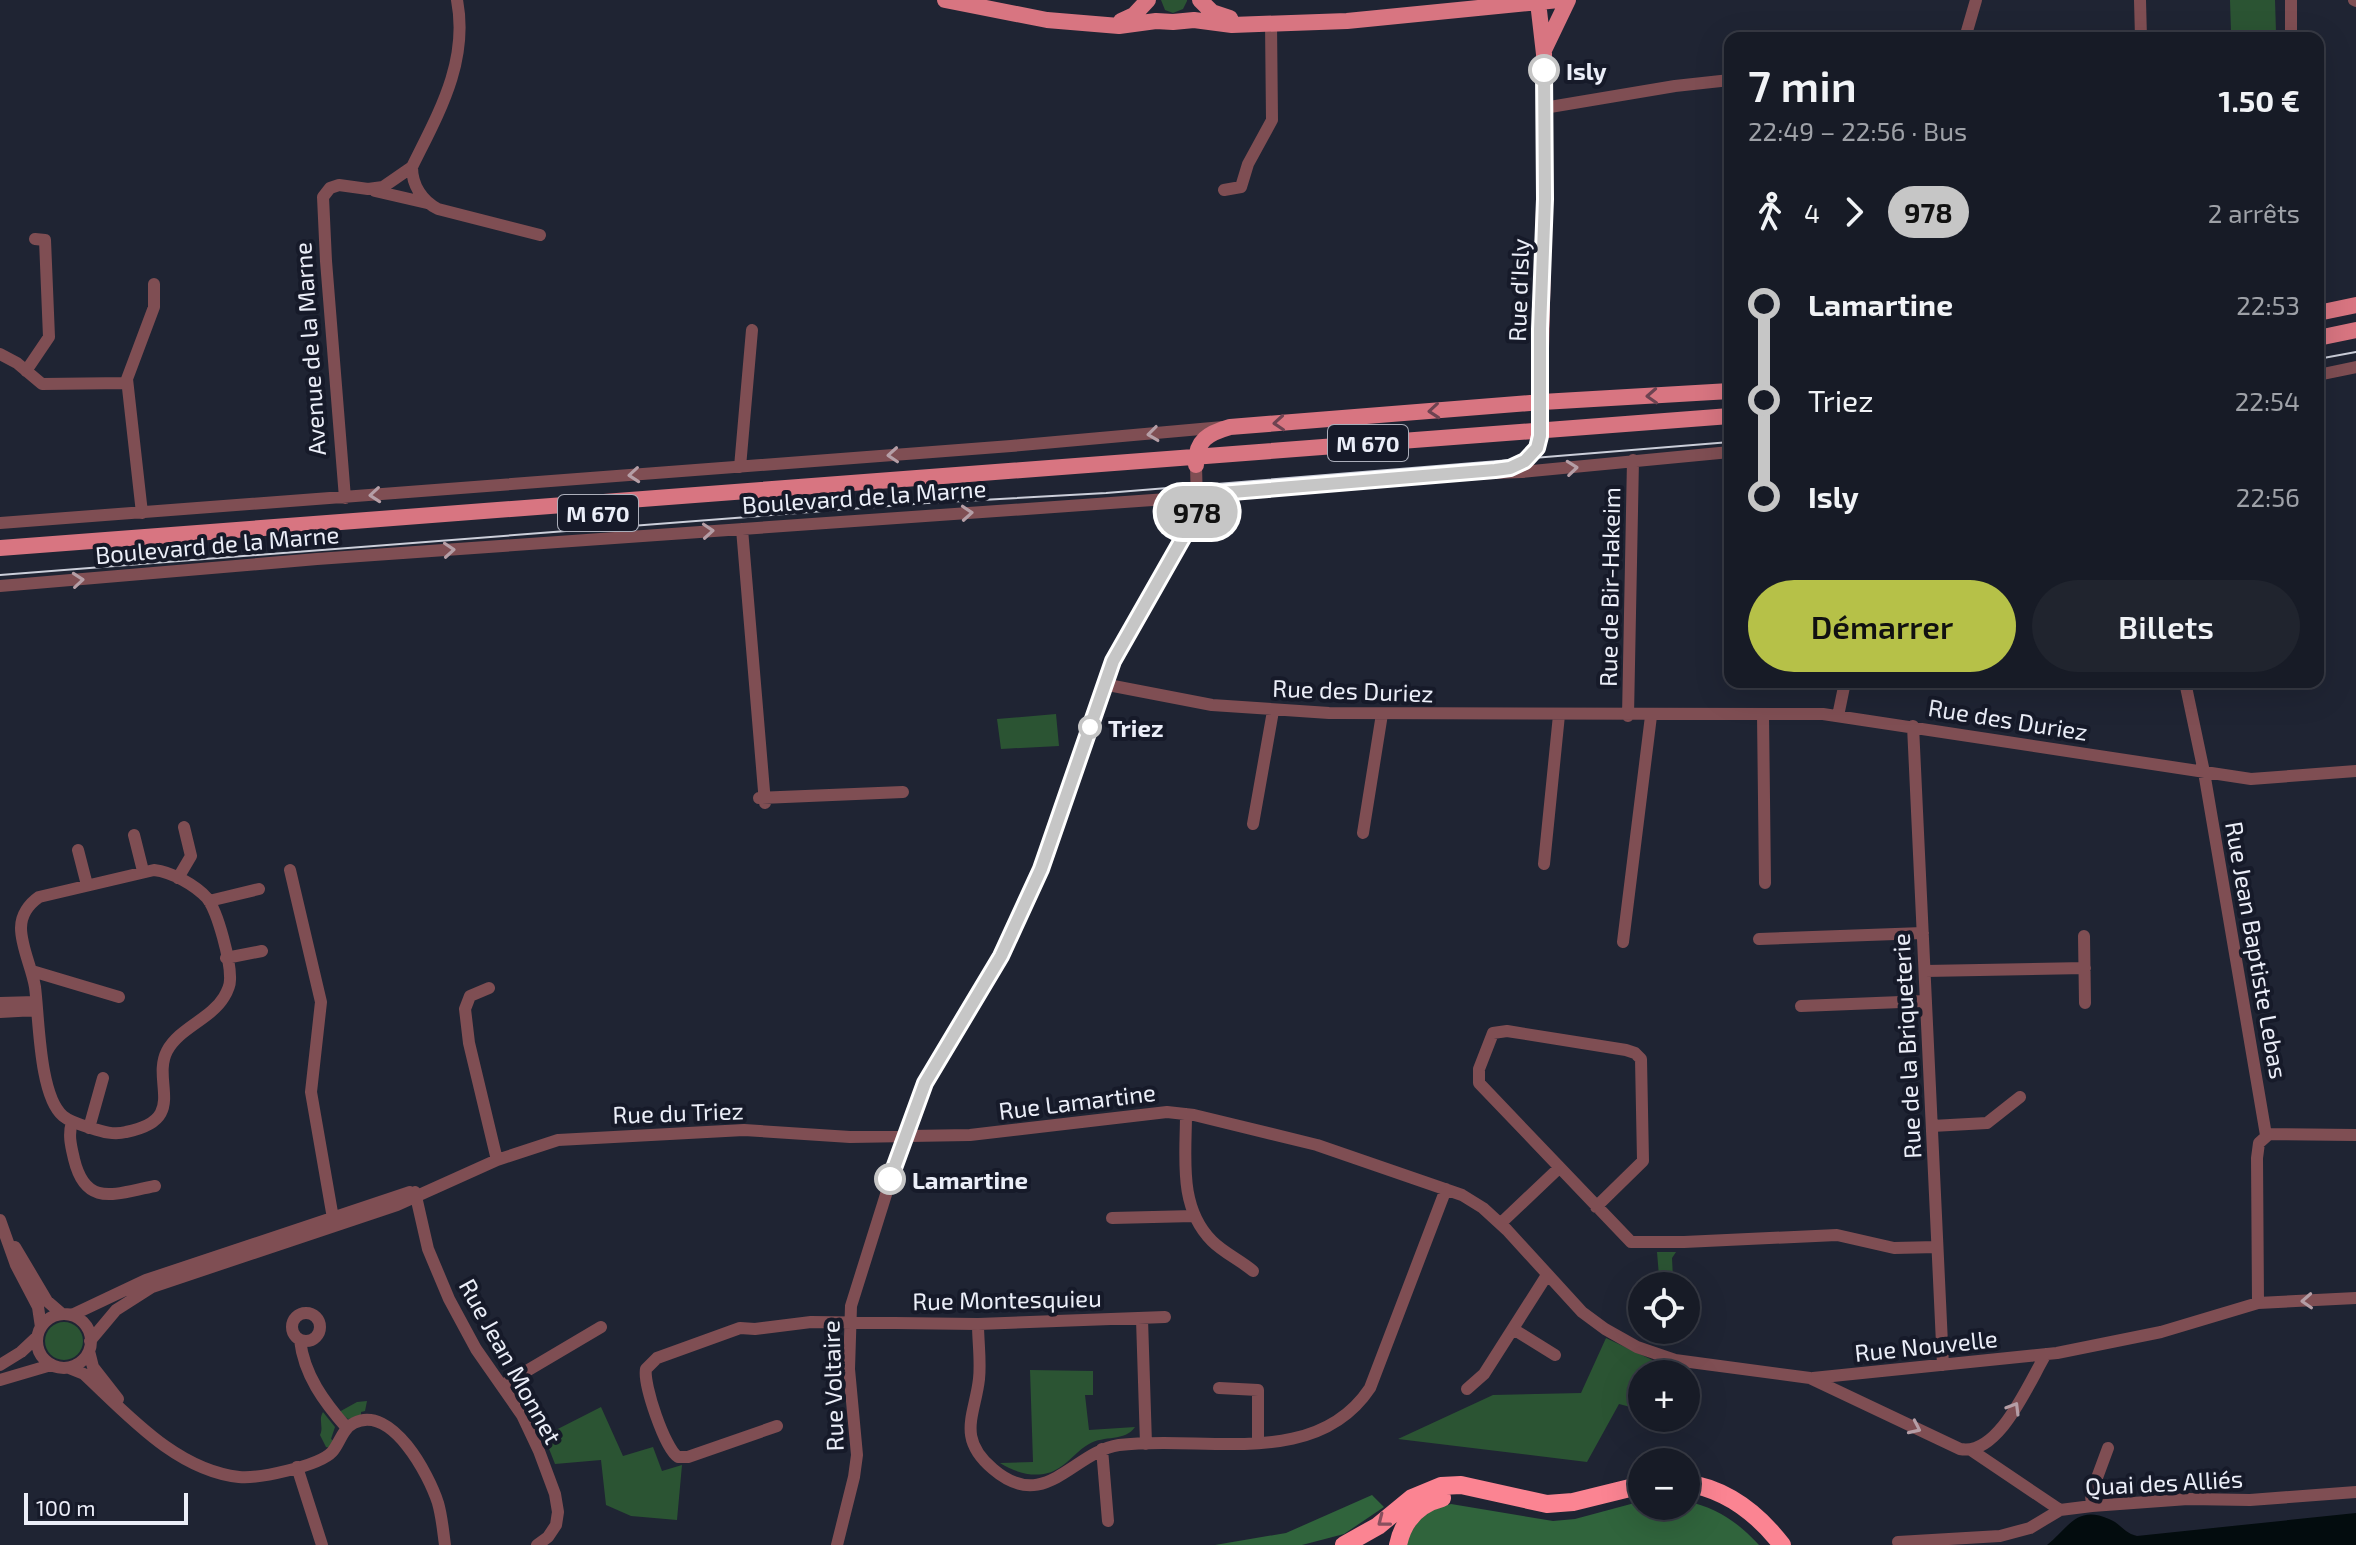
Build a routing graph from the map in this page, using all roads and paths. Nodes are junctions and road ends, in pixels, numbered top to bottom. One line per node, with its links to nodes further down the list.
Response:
1 (457, 0): 20 (street)
2 (945, 0): 13 (main road)
3 (1149, 0): 11 (main road); 13 (main road)
4 (1198, 0): 11 (main road); 12 (main road)
5 (1559, 0): 10 (main road)
6 (1568, 0): 17 (main road, Rue d'Isly)
7 (1976, 0): 14 (street)
8 (2140, 0): 15 (street)
9 (2291, 0): 16 (street)
10 (1538, 2): 12 (main road); 17 (main road, Rue d'Isly)
11 (1173, 21): 12 (main road); 13 (main road)
12 (1271, 23): 21 (street)
13 (1096, 24)
14 (1967, 32)
15 (2141, 32)
16 (2291, 32)
17 (1544, 54): 19 (main road, Rue d'Isly)
18 (1724, 81): 19 (street)
19 (1544, 108): 43 (main road, Rue d'Isly)
20 (412, 167): 22 (street); 25 (street)
21 (1241, 187): 23 (street); 24 (street)
22 (368, 189): 25 (street); 52 (street, Avenue de la Marne)
23 (1224, 190)
24 (1243, 202)
25 (428, 203): 26 (street)
26 (540, 235)
27 (35, 239): 38 (street)
28 (154, 284): 40 (street)
29 (2356, 305): 30 (main road)
30 (2324, 312)
31 (752, 330): 49 (street)
32 (2356, 330): 33 (main road)
33 (2324, 337)
34 (2356, 340): 35 (main road)
35 (2324, 346)
36 (0, 354): 38 (street)
37 (2356, 367): 39 (street)
38 (26, 371): 40 (street)
39 (2324, 374)
40 (127, 383): 53 (street)
41 (1724, 392): 43 (main road, Boulevard de la Marne, one-way to 43)
42 (1724, 416): 43 (main road, Boulevard de la Marne / M 670)
43 (1540, 422): 44 (main road, Boulevard de la Marne, one-way to 44); 45 (main road, Boulevard de la Marne / M 670); 48 (main road, Boulevard de la Marne / M 670); 50 (street)
44 (1230, 427): 48 (main road); 49 (street, Boulevard de la Marne, one-way to 49)
45 (1724, 427)
46 (1724, 452): 47 (street, Boulevard de la Marne)
47 (1633, 460): 50 (street, Boulevard de la Marne, one-way to 47); 66 (street, Rue de Bir-Hakeim)
48 (1196, 462): 51 (street); 56 (main road, Boulevard de la Marne / M 670); 57 (main road, Boulevard de la Marne / M 670)
49 (740, 467): 52 (street, Boulevard de la Marne, one-way to 52)
50 (1466, 474): 51 (street, Boulevard de la Marne)
51 (1203, 495): 55 (street, Boulevard de la Marne, one-way to 51); 59 (street, Rue Voltaire)
52 (345, 498): 53 (street, Boulevard de la Marne)
53 (142, 513): 54 (street, Boulevard de la Marne)
54 (0, 523)
55 (742, 529): 58 (street, Boulevard de la Marne, one-way to 55); 72 (street)
56 (0, 548)
57 (0, 558)
58 (0, 586)
59 (1103, 684): 62 (street, Rue des Duriez); 111 (street, Rue Voltaire)
60 (1844, 688): 68 (street)
61 (2186, 688): 71 (street, Rue Jean Baptiste Lebas)
62 (1273, 711): 63 (street, Rue des Duriez); 73 (street)
63 (1382, 714): 64 (street, Rue des Duriez); 75 (street)
64 (1559, 715): 66 (street, Rue des Duriez); 78 (street)
65 (1763, 715): 67 (street, Rue des Duriez); 68 (street, Rue des Duriez); 82 (street)
66 (1628, 716): 67 (street, Rue des Duriez)
67 (1651, 716): 89 (street)
68 (1838, 716): 69 (street, Rue des Duriez)
69 (1913, 726): 71 (street, Rue des Duriez); 86 (street, Rue de la Briqueterie)
70 (2356, 771): 71 (street, Rue des Duriez)
71 (2204, 772): 109 (street, Rue Jean Baptiste Lebas)
72 (903, 792)
73 (1253, 824)
74 (184, 827): 81 (street)
75 (1363, 833)
76 (134, 835): 80 (street)
77 (78, 850): 83 (street)
78 (1544, 864)
79 (290, 870): 120 (street)
80 (143, 871): 81 (street); 83 (street)
81 (178, 878): 85 (street)
82 (1765, 883)
83 (87, 885): 93 (street)
84 (259, 889): 85 (street)
85 (209, 901): 91 (street)
86 (1923, 933): 88 (street); 94 (street, Rue de la Briqueterie)
87 (2084, 936): 92 (street)
88 (1759, 939)
89 (1623, 942)
90 (262, 951): 91 (street)
91 (226, 958): 108 (street)
92 (2085, 968): 94 (street); 99 (street)
93 (32, 971): 96 (street); 100 (street)
94 (1925, 971): 97 (street, Rue de la Briqueterie)
95 (489, 988): 112 (street)
96 (119, 997)
97 (1926, 1001): 101 (street); 107 (street, Rue de la Briqueterie)
98 (0, 1003): 100 (street)
99 (2085, 1003)
100 (36, 1006): 102 (street); 106 (street)
101 (1801, 1006)
102 (0, 1012)
103 (103, 1078): 108 (street)
104 (2020, 1097): 107 (street)
105 (1186, 1114): 111 (street, Rue Lamartine); 115 (street, Rue Lamartine); 118 (street)
106 (72, 1122): 108 (street); 114 (street)
107 (1932, 1126): 123 (street, Rue de la Briqueterie)
108 (89, 1128)
109 (2266, 1135): 110 (street); 127 (street)
110 (2356, 1135)
111 (904, 1136): 112 (street, Rue du Triez); 131 (street, Rue Voltaire)
112 (497, 1160): 116 (street, Rue du Triez)
113 (1559, 1168): 117 (street); 117 (street); 121 (street)
114 (155, 1186)
115 (1446, 1189): 121 (street, Rue Lamartine); 152 (street)
116 (416, 1194): 120 (street, Rue du Triez); 146 (street, Rue Jean Monnet)
117 (1596, 1207): 123 (street)
118 (1194, 1216): 119 (street); 124 (street)
119 (1112, 1218)
120 (333, 1222): 128 (street, Rue du Triez); 137 (street, Rue du Triez)
121 (1501, 1223): 125 (street, Rue Lamartine)
122 (2, 1224): 128 (street); 135 (street)
123 (1937, 1247): 142 (street, Rue de la Briqueterie)
124 (1253, 1271)
125 (1547, 1275): 134 (street); 144 (street, Rue Lamartine)
126 (2356, 1298): 127 (street, Rue Nouvelle, one-way to 127)
127 (2258, 1303): 138 (street, Rue Nouvelle)
128 (67, 1315): 135 (street); 137 (street)
129 (1165, 1317): 130 (street, Rue Montesquieu)
130 (1142, 1319): 132 (street, Rue Montesquieu); 153 (street)
131 (849, 1322): 132 (street, Rue Montesquieu); 150 (street, Rue Montesquieu); 170 (street, Rue Voltaire)
132 (978, 1324): 155 (street)
133 (601, 1327): 146 (street)
134 (1513, 1329): 139 (street); 148 (street)
135 (39, 1332): 140 (street); 141 (street)
136 (300, 1340): 151 (street)
137 (90, 1346): 143 (street); 149 (street)
138 (2046, 1354): 142 (street, Rue Nouvelle); 156 (street, one-way to 138)
139 (1555, 1355)
140 (0, 1365)
141 (51, 1365): 143 (street); 145 (street)
142 (1943, 1365): 144 (street, Rue Nouvelle)
143 (69, 1368): 149 (street)
144 (1810, 1378): 156 (street, one-way to 156)
145 (0, 1380)
146 (503, 1385): 169 (street, Rue Jean Monnet)
147 (1219, 1388): 152 (street)
148 (1467, 1389)
149 (126, 1412): 157 (street)
150 (777, 1426)
151 (347, 1428): 157 (street); 168 (street)
152 (1258, 1442): 153 (street)
153 (1146, 1444): 155 (street)
154 (2108, 1448): 163 (street)
155 (1102, 1449): 165 (street)
156 (1971, 1450): 164 (street)
157 (297, 1467): 167 (street)
158 (1700, 1487): 174 (highway)
159 (1628, 1488): 171 (highway, one-way to 171)
160 (2356, 1492): 163 (street, Quai des Alliés)
161 (1628, 1498): 172 (highway)
162 (1700, 1498): 173 (highway)
163 (2092, 1506): 164 (street, Quai des Alliés)
164 (2060, 1510): 166 (street, Quai des Alliés)
165 (1108, 1521)
166 (1898, 1542)
167 (322, 1545)
168 (445, 1545)
169 (537, 1545)
170 (837, 1545)
171 (1344, 1545)
172 (1398, 1545)
173 (1768, 1545)
174 (1782, 1545)

